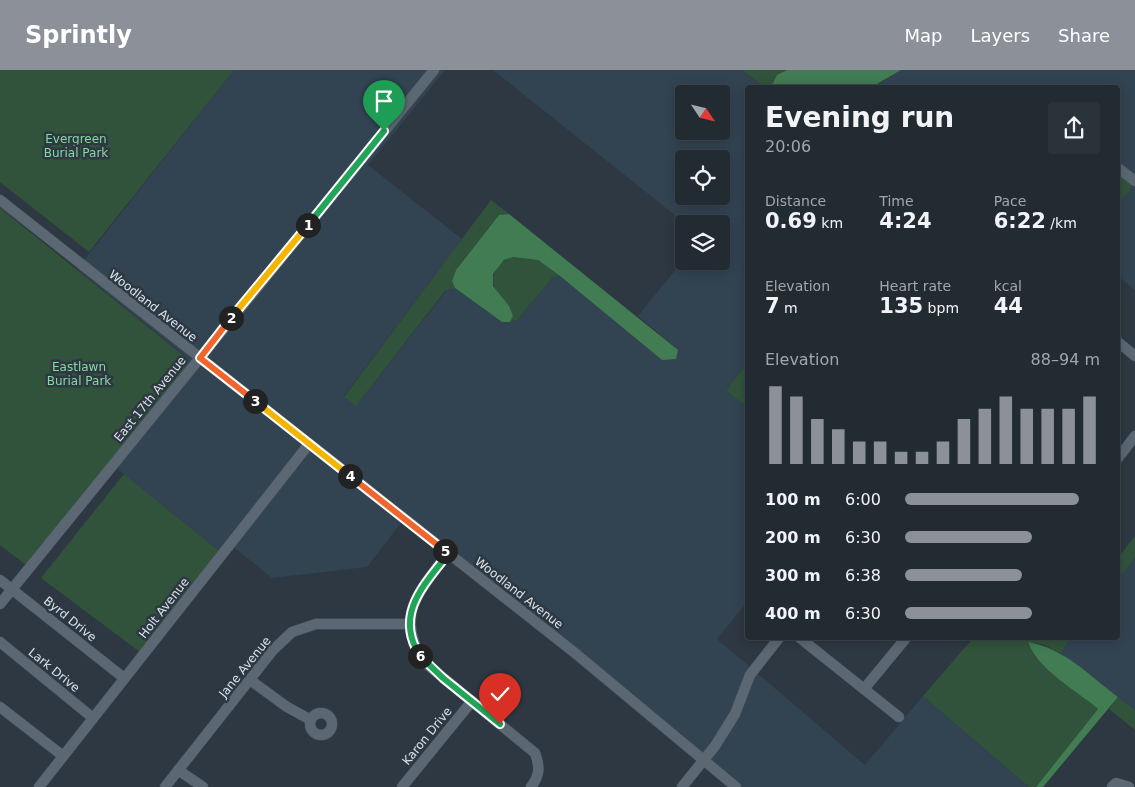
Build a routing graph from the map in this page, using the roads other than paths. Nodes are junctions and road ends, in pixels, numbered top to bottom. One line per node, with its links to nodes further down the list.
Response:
1 (434, 70): 7 (street, East 17th Avenue)
2 (1120, 170): 3 (street)
3 (1135, 181)
4 (0, 200): 7 (street, Woodland Avenue)
5 (1120, 344): 6 (street)
6 (1135, 356)
7 (200, 358): 9 (street, Woodland Avenue); 13 (street, East 17th Avenue)
8 (1135, 436): 10 (street)
9 (310, 444): 11 (street, Woodland Avenue); 20 (street, Holt Avenue)
10 (1120, 455)
11 (448, 554): 15 (street); 29 (street, Woodland Avenue)
12 (0, 580): 13 (street, Byrd Drive)
13 (12, 589): 14 (street, East 17th Avenue); 20 (street, Byrd Drive)
14 (0, 604)
15 (408, 624): 21 (street, Jane Avenue); 23 (street)
16 (777, 640): 29 (street)
17 (803, 640): 22 (street)
18 (904, 640): 22 (street)
19 (0, 642): 26 (street, Lark Drive)
20 (124, 678): 26 (street, Holt Avenue)
21 (250, 680): 27 (street); 30 (street, Jane Avenue)
22 (864, 689): 25 (street)
23 (472, 701): 34 (street, Karon Drive); 35 (street)
24 (0, 707): 28 (street)
25 (899, 717)
26 (93, 718): 28 (street, Holt Avenue)
27 (311, 720)
28 (63, 756): 31 (street, Holt Avenue)
29 (704, 760): 36 (street); 37 (street, Woodland Avenue)
30 (178, 770): 32 (street, Jane Avenue); 33 (street)
31 (39, 787)
32 (164, 787)
33 (204, 787)
34 (402, 787)
35 (531, 787)
36 (682, 787)
37 (736, 787)
38 (1112, 787): 39 (street)
39 (1129, 787)

